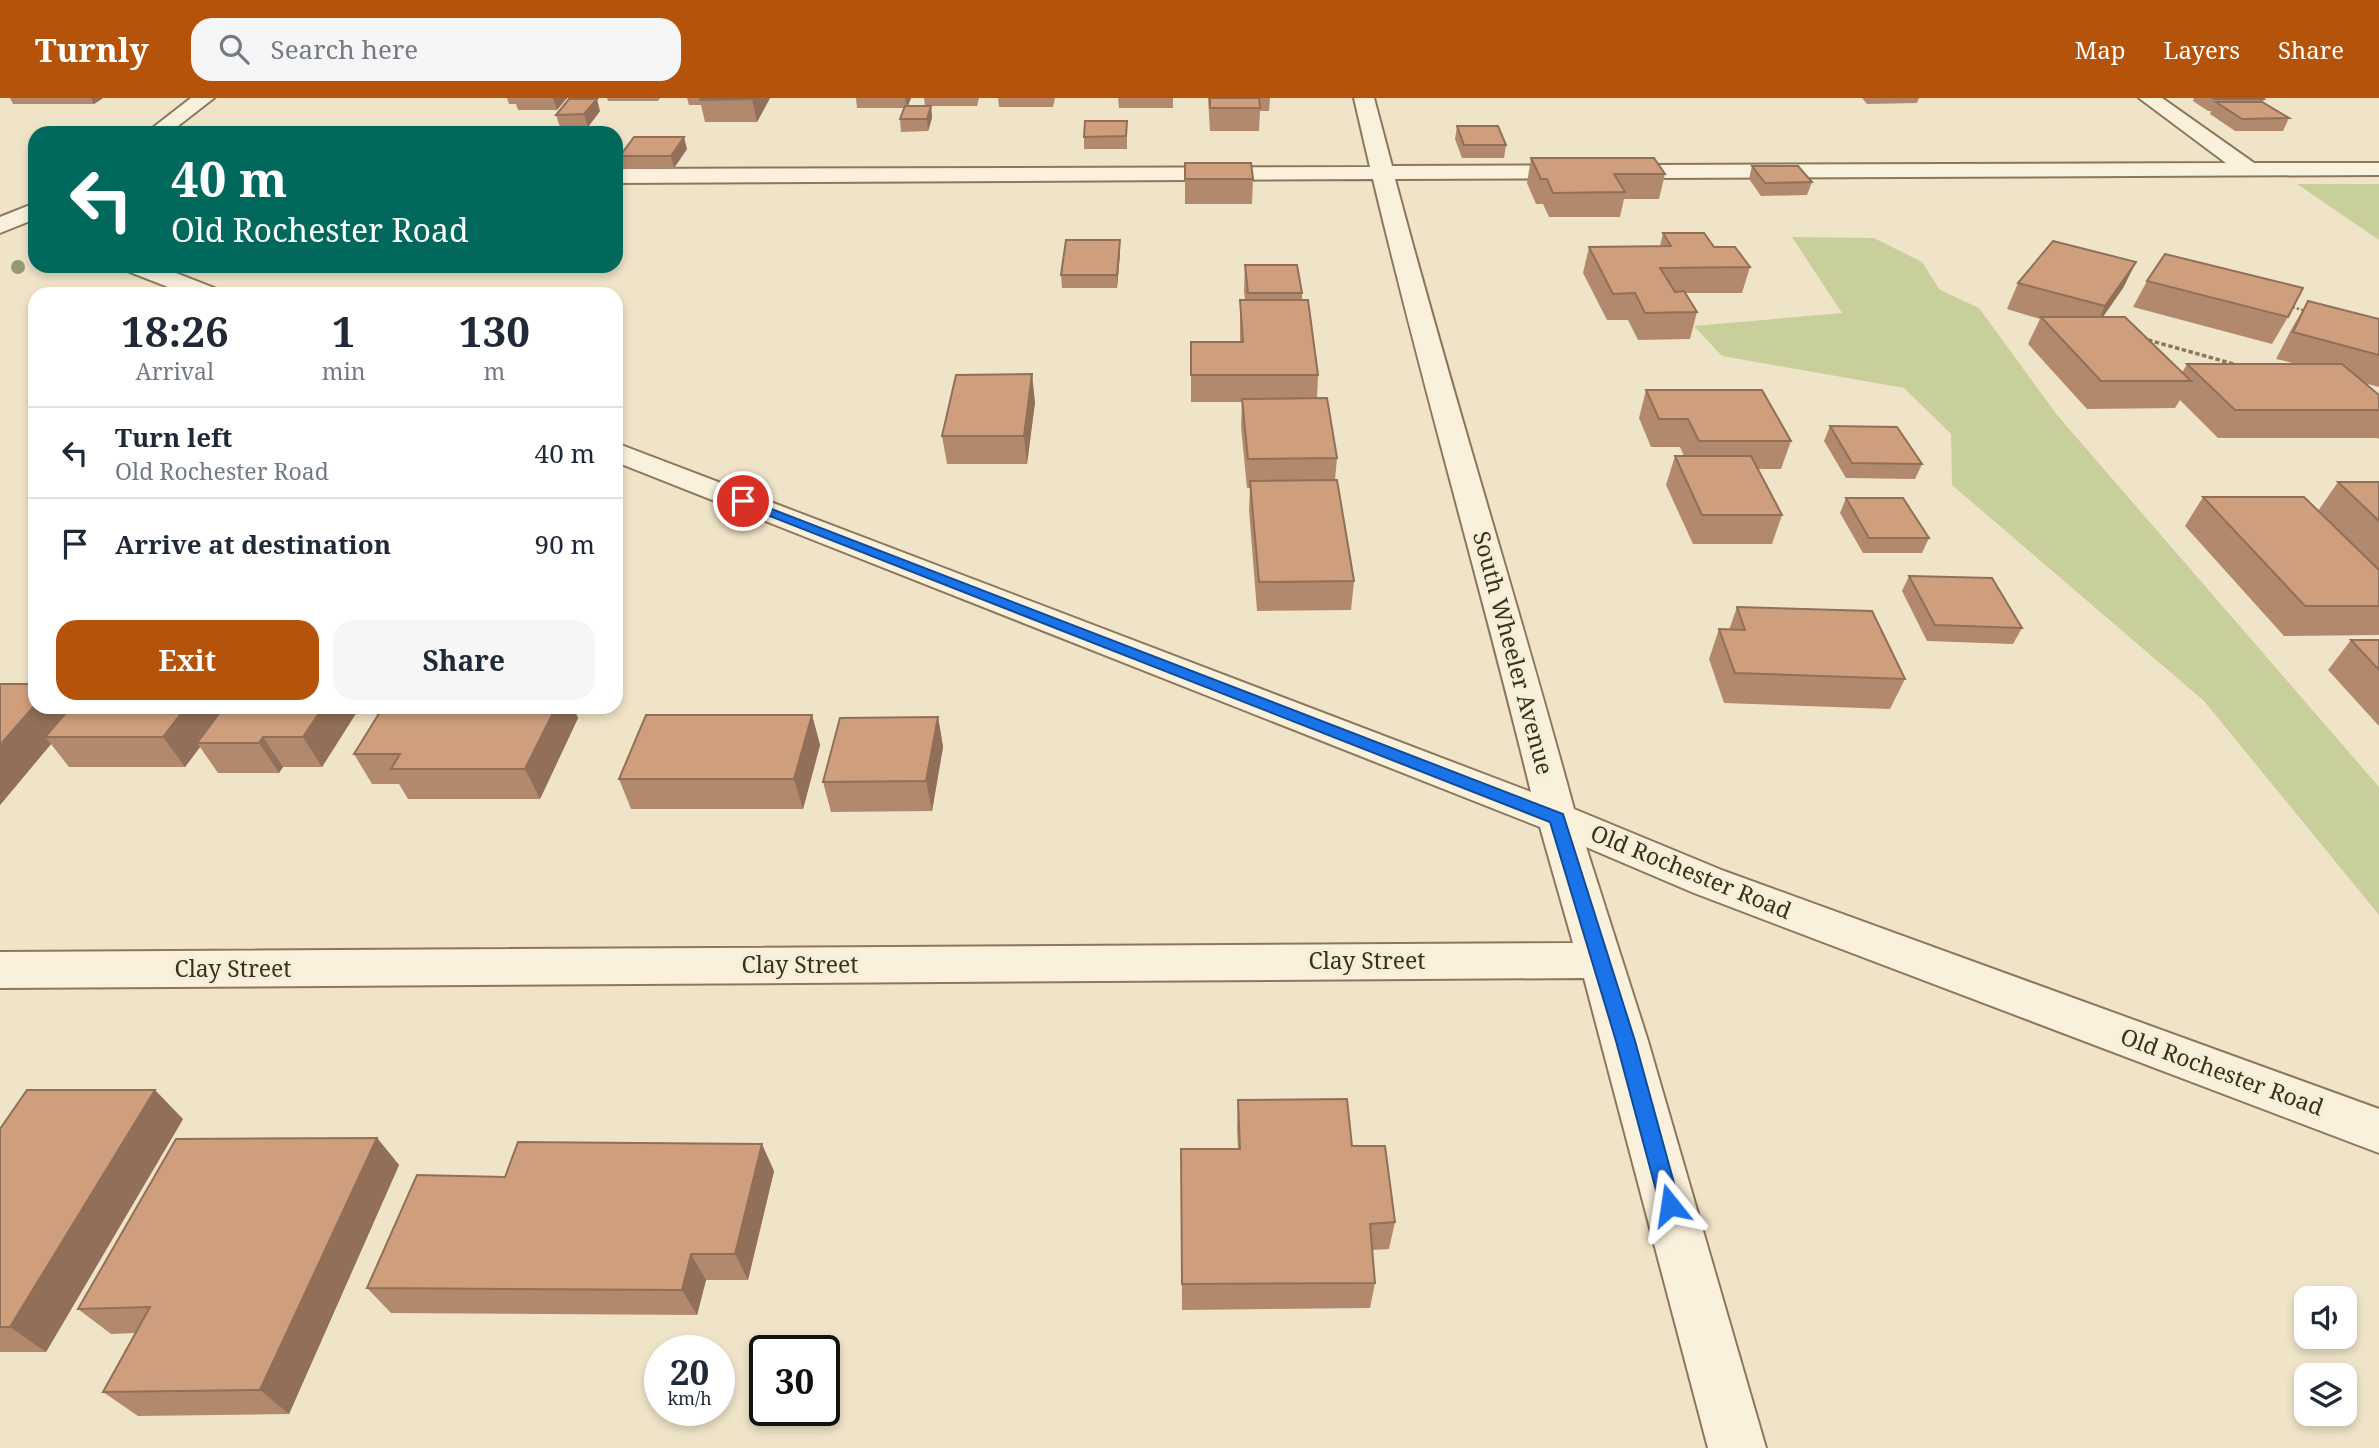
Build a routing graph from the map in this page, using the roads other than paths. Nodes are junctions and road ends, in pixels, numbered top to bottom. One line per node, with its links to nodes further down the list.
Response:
1 (204, 98): 4 (street)
2 (1364, 98): 7 (street, South Wheeler Avenue)
3 (2149, 98): 5 (street)
4 (166, 126)
5 (2248, 169): 6 (street); 7 (street)
6 (2379, 169)
7 (1383, 173): 8 (street); 12 (street, South Wheeler Avenue)
8 (623, 176)
9 (154, 273): 10 (street)
10 (190, 287)
11 (623, 455): 12 (street, Old Rochester Road)
12 (1557, 818): 13 (street, South Wheeler Avenue); 15 (street, Old Rochester Road)
13 (1600, 960): 14 (street, Clay Street); 16 (street, South Wheeler Avenue)
14 (0, 970)
15 (2379, 1131)
16 (1737, 1448)

